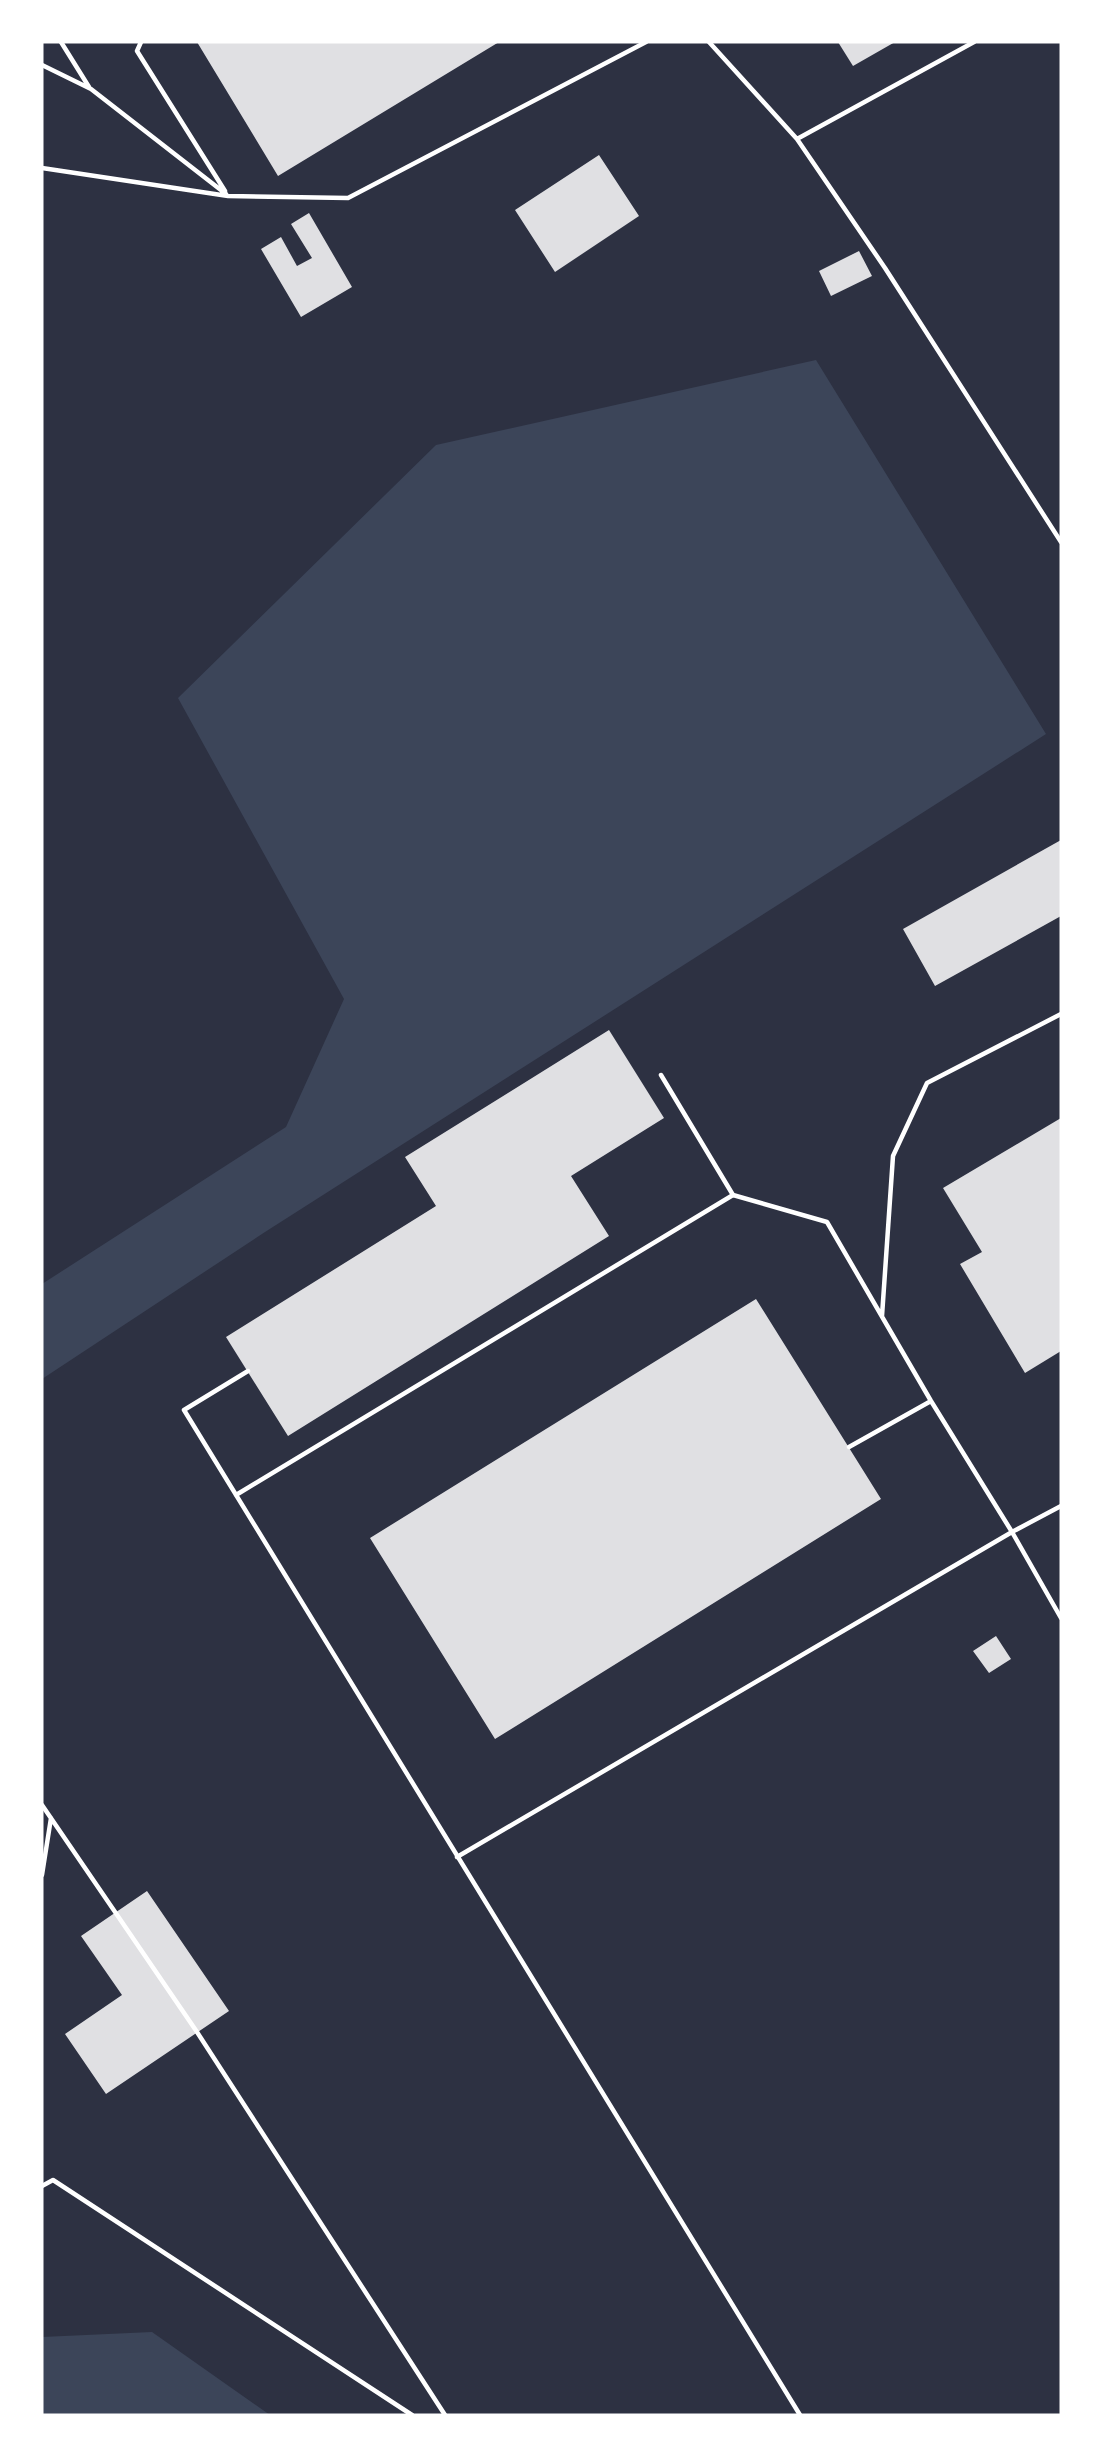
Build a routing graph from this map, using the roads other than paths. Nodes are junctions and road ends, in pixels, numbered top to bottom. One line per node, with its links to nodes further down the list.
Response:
1 (61, 42): 7 (lane)
2 (141, 42): 10 (lane)
3 (646, 42): 10 (lane)
4 (709, 42): 8 (lane)
5 (974, 42): 8 (lane)
6 (42, 65): 7 (lane)
7 (91, 89): 10 (lane)
8 (797, 139): 11 (lane)
9 (42, 168): 10 (lane)
10 (228, 196)
11 (1061, 542)
12 (1061, 1014): 15 (lane)
13 (661, 1076): 14 (lane)
14 (733, 1195): 15 (lane); 19 (lane)
15 (882, 1316): 17 (lane)
16 (248, 1371): 19 (lane)
17 (931, 1401): 18 (lane); 21 (lane)
18 (849, 1447)
19 (236, 1494): 25 (lane)
20 (1061, 1506): 21 (lane)
21 (1012, 1532): 22 (lane); 25 (lane)
22 (1061, 1618)
23 (42, 1805): 24 (lane)
24 (51, 1818): 26 (lane); 29 (lane)
25 (457, 1857): 30 (lane)
26 (42, 1875)
27 (42, 2186): 28 (lane)
28 (412, 2415)
29 (445, 2415)
30 (800, 2415)

